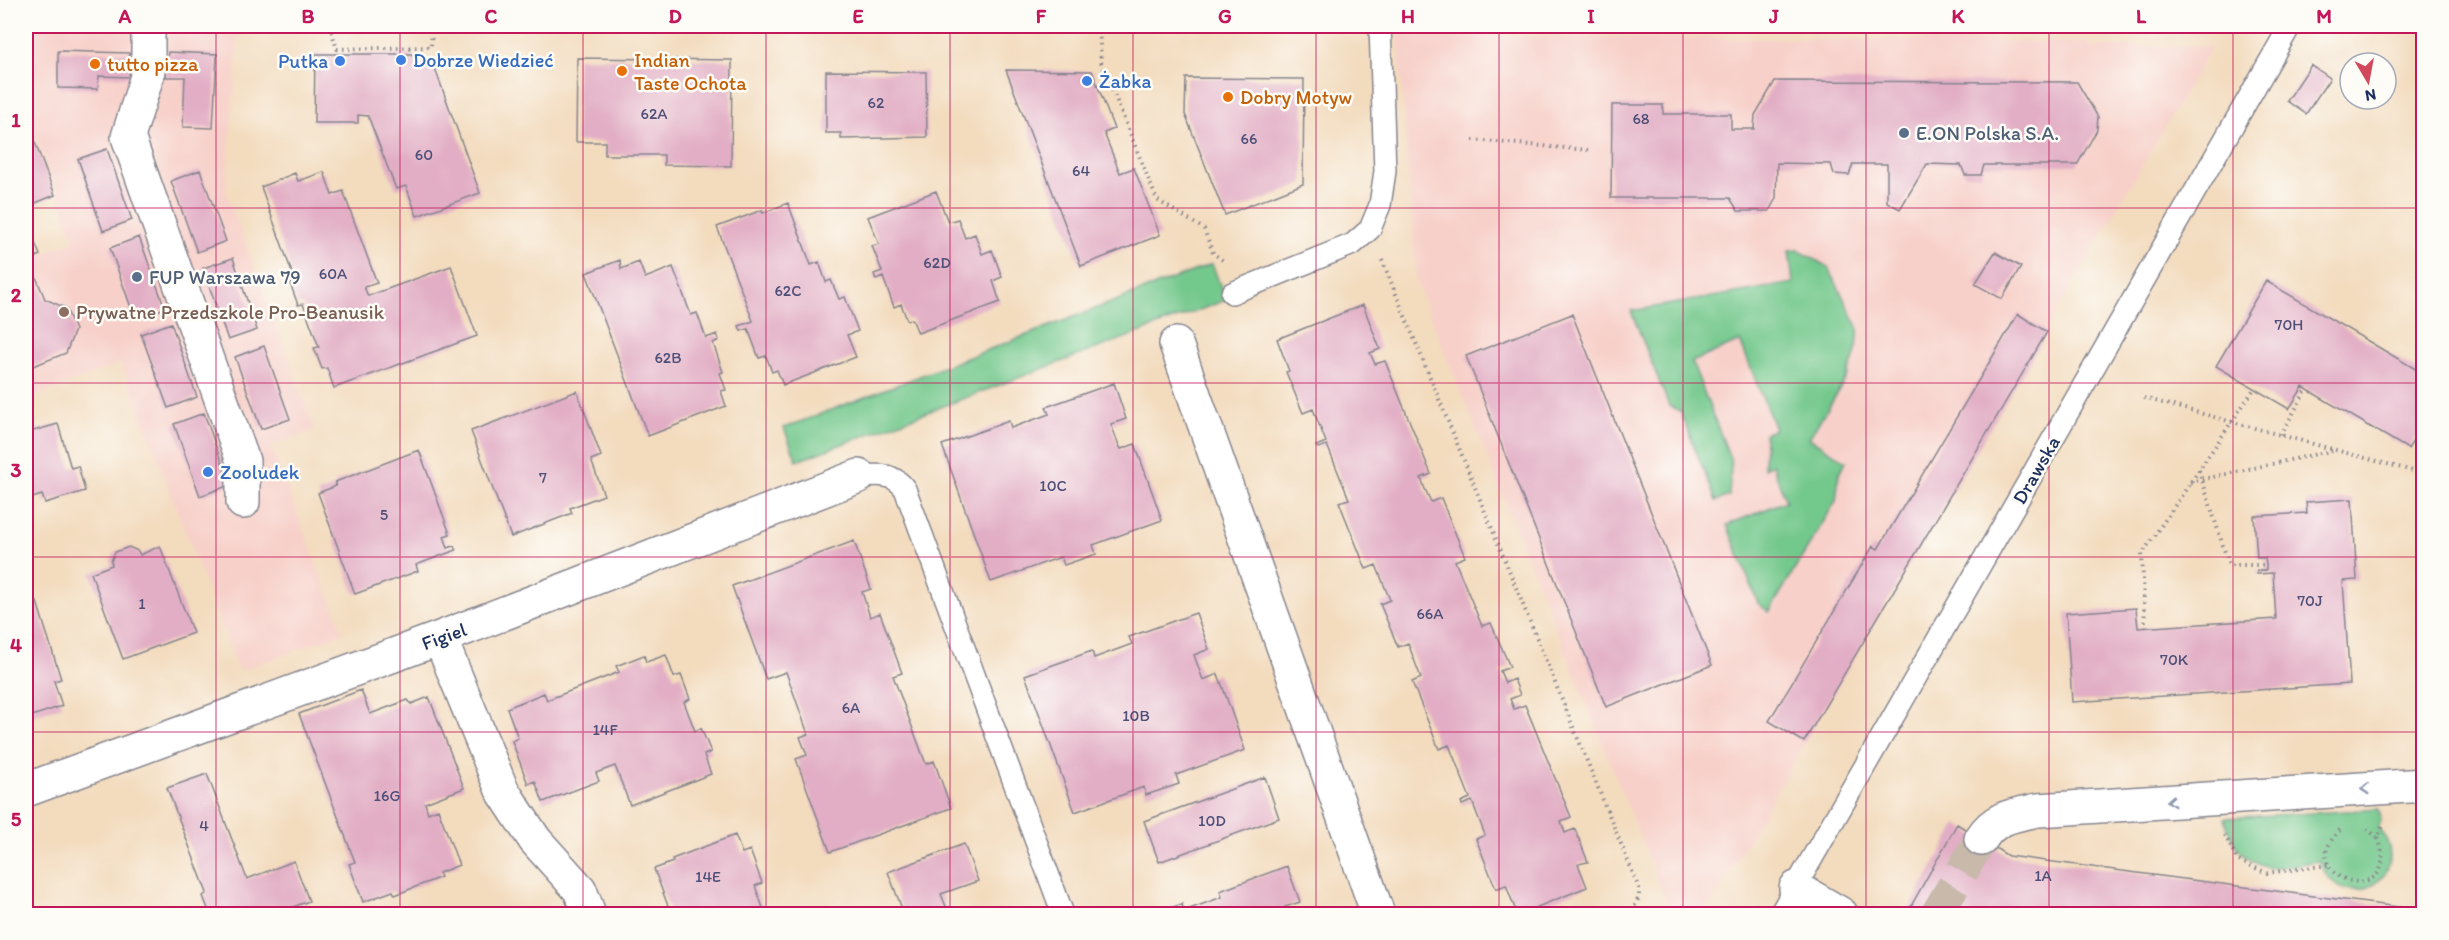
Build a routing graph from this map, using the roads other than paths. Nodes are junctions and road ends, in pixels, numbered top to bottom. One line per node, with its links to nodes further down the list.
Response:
1 (148, 26): 7 (street)
2 (1380, 26): 4 (lane)
3 (2290, 26): 12 (lane, Drawska)
4 (1232, 293)
5 (1176, 344): 15 (street)
6 (859, 476): 8 (street, Figiel); 14 (lane)
7 (243, 502)
8 (440, 638): 10 (street, Figiel); 13 (street)
9 (2424, 785): 11 (street, one-way to 11)
10 (26, 790)
11 (1981, 839)
12 (1788, 901): 16 (street)
13 (589, 915)
14 (1064, 915)
15 (1378, 915)
16 (1841, 915)

